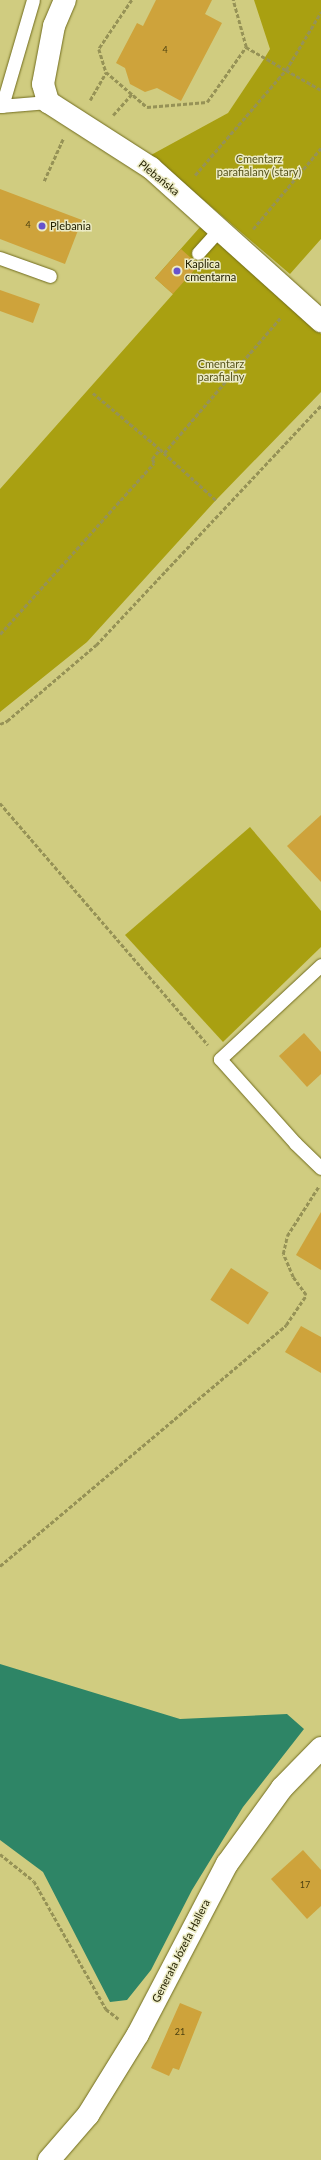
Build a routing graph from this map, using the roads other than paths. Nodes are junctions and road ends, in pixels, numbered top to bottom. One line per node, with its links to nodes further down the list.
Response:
1 (33, 0): 4 (lane)
2 (65, 0): 3 (street)
3 (48, 102): 4 (lane); 5 (street, Plebańska)
4 (1, 106)
5 (219, 230): 6 (lane); 9 (street, Plebańska)
6 (198, 253)
7 (0, 258): 8 (lane)
8 (50, 276)
9 (321, 321)
10 (321, 965): 11 (lane)
11 (321, 1168)
12 (321, 1748): 13 (street, Generała Józefa Hallera)
13 (48, 2160)

